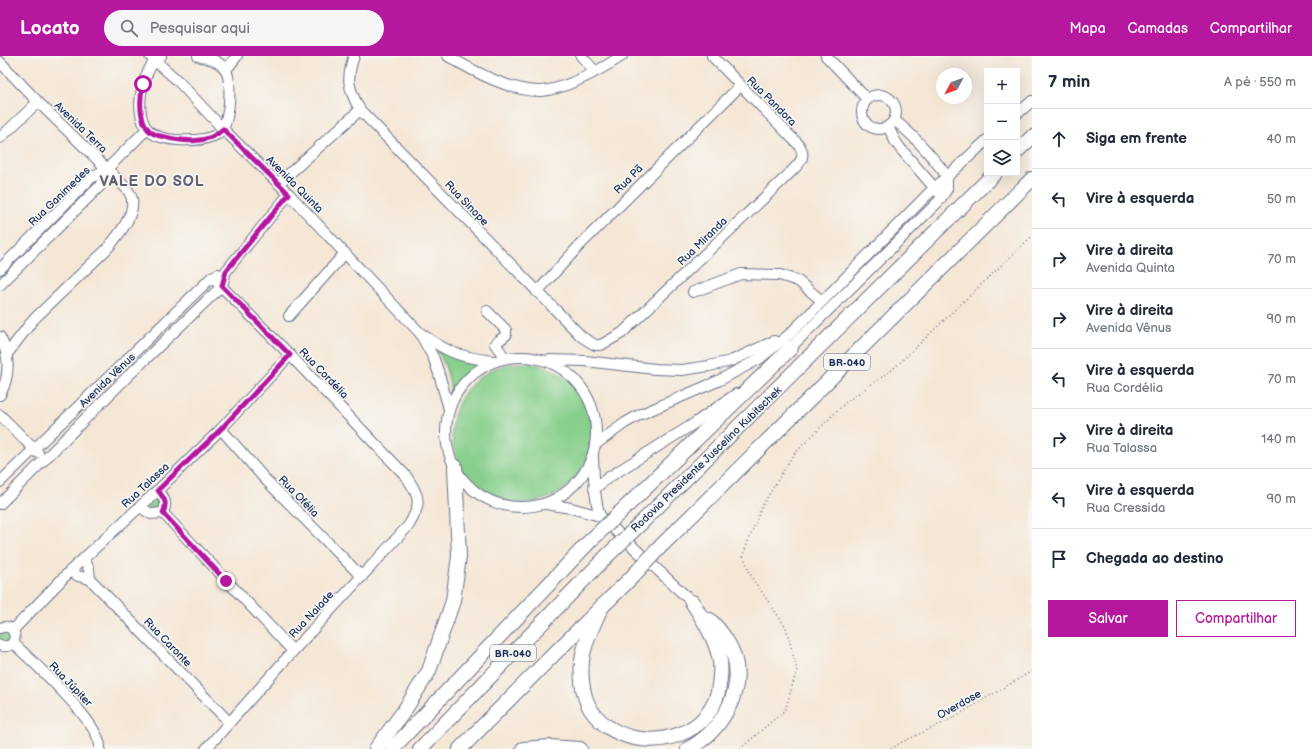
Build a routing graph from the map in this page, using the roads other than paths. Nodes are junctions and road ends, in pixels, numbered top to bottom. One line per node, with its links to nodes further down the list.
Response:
1 (198, 56): 11 (street)
2 (237, 56): 11 (street)
3 (354, 56): 17 (street, Rua Sinope)
4 (448, 56): 12 (street)
5 (581, 56): 12 (street)
6 (622, 56): 12 (street)
7 (712, 56): 13 (street, Rua Pandora)
8 (826, 56): 14 (street)
9 (155, 57): 20 (street); 21 (street, Avenida Quinta)
10 (0, 62): 16 (street, Avenida Terra)
11 (226, 70): 21 (street)
12 (595, 71)
13 (740, 86): 25 (street, Rua Pandora); 41 (street, Rua Pã)
14 (867, 99): 19 (street); 19 (street)
15 (1032, 101): 18 (street)
16 (38, 102): 23 (street); 27 (street, Avenida Terra)
17 (360, 110): 31 (street); 41 (street, Rua Sinope)
18 (1020, 111)
19 (891, 123): 28 (street); 32 (street)
20 (147, 129): 21 (street); 27 (street, Avenida Terra)
21 (223, 129): 31 (street, Avenida Quinta)
22 (1032, 136): 26 (highway)
23 (0, 138)
24 (984, 143): 28 (street)
25 (799, 145): 49 (street, Rua Miranda)
26 (1020, 148)
27 (107, 169): 36 (street, Rua Ganimedes); 39 (street, Rua Ganimedes); 51 (street)
28 (947, 176): 32 (street); 34 (street)
29 (992, 176): 89 (highway, Rodovia Presidente Juscelino Kubitschek / BR-040, bridge)
30 (1032, 178): 78 (highway, BR-040, bridge)
31 (279, 184): 33 (street, Avenida Quinta)
32 (934, 188): 34 (street); 43 (street)
33 (289, 194): 35 (street, Avenida Quinta); 37 (street, Avenida Vênus)
34 (942, 197): 50 (street)
35 (345, 253): 45 (street); 46 (street, Avenida Quinta)
36 (0, 269)
37 (226, 271): 38 (street, Avenida Vênus); 40 (street, Avenida Vênus)
38 (212, 277): 40 (street, Rua Cordélia); 60 (street, Avenida Vênus)
39 (0, 285)
40 (222, 286): 52 (street, Rua Cordélia); 62 (street, Avenida Vênus)
41 (537, 292): 49 (street, Rua Sinope)
42 (693, 292): 43 (street)
43 (822, 301): 47 (street)
44 (488, 311): 53 (street)
45 (289, 316)
46 (419, 332): 55 (street, Avenida Quinta); 57 (street, Avenida Quinta)
47 (790, 334): 54 (street); 61 (street)
48 (0, 337): 51 (street)
49 (602, 345)
50 (791, 348): 66 (street); 88 (highway, bridge)
51 (7, 354): 56 (street)
52 (290, 355): 59 (street, Rua Talassa); 65 (street, Rua Cordélia)
53 (505, 358): 54 (street); 55 (street)
54 (545, 360): 61 (street)
55 (493, 361): 57 (street)
56 (0, 395)
57 (449, 409): 63 (street)
58 (0, 415): 60 (street)
59 (221, 429): 67 (street, Rua Talassa); 75 (street, Rua Ofélia)
60 (33, 449): 62 (street); 64 (street, Avenida Vênus)
61 (594, 449): 66 (street); 69 (street)
62 (44, 459): 68 (street, Avenida Vênus)
63 (455, 467): 69 (street); 87 (highway)
64 (0, 482)
65 (415, 489): 75 (street, Rua Naiade)
66 (594, 489): 72 (street)
67 (158, 490): 70 (street, Rua Talassa); 71 (street)
68 (0, 504)
69 (544, 504): 72 (street)
70 (140, 507): 71 (street); 73 (street, Rua Talassa)
71 (163, 513): 83 (street)
72 (600, 516): 77 (street)
73 (84, 559): 74 (street, Rua Talassa); 76 (street, Rua Caronte)
74 (70, 571): 76 (street, Rua Caronte); 80 (street, Rua Talassa)
75 (362, 577): 83 (street, Rua Naiade)
76 (90, 579): 84 (street, Rua Caronte)
77 (692, 602): 78 (highway); 93 (highway)
78 (602, 606): 90 (highway, BR-040)
79 (0, 628): 80 (street)
80 (13, 630): 81 (street)
81 (13, 643): 82 (street); 85 (street, Rua Júpiter)
82 (0, 645)
83 (293, 651): 84 (street, Rua Naiade)
84 (229, 722): 86 (street, Rua Naiade)
85 (100, 749)
86 (206, 749)
87 (376, 749)
88 (392, 749)
89 (420, 749)
90 (460, 749)
91 (523, 749): 92 (highway)
92 (580, 749)
93 (688, 749)

